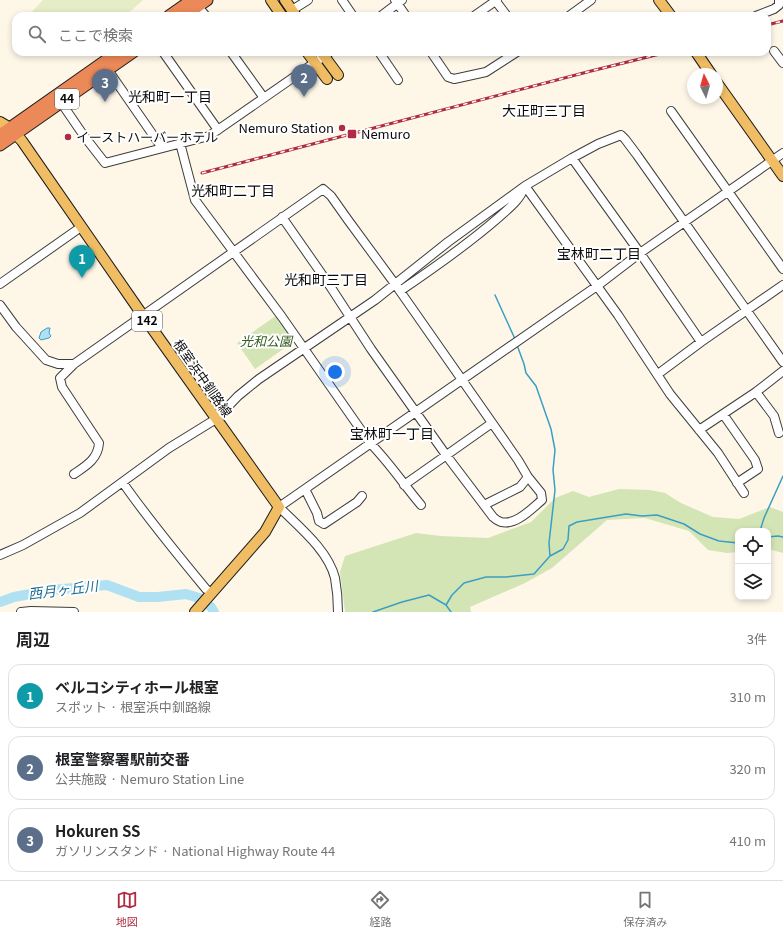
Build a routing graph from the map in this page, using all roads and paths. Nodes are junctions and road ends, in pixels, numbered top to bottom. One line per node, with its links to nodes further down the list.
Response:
1 (271, 0): 14 (main road)
2 (285, 0): 15 (main road)
3 (308, 0): 16 (street)
4 (342, 0): 17 (street)
5 (496, 0): 20 (street); 21 (street)
6 (659, 0): 23 (main road)
7 (779, 0): 24 (street)
8 (196, 1): 11 (highway); 12 (highway); 13 (street)
9 (398, 1): 18 (street); 19 (street)
10 (588, 1): 22 (street)
11 (176, 12)
12 (187, 12)
13 (203, 12)
14 (279, 12)
15 (293, 12)
16 (295, 12)
17 (351, 12)
18 (386, 12)
19 (404, 12)
20 (480, 12)
21 (504, 12)
22 (574, 12)
23 (668, 12)
24 (766, 12)
25 (774, 51): 38 (street)
26 (113, 56): 46 (highway, 44)
27 (127, 56): 40 (highway, 44)
28 (166, 56): 49 (street)
29 (234, 56): 45 (street)
30 (310, 56): 37 (main road)
31 (322, 56): 37 (street)
32 (327, 56): 41 (main road)
33 (382, 56): 43 (street)
34 (434, 56): 35 (street)
35 (511, 56)
36 (699, 56): 39 (main road)
37 (315, 63): 42 (main road); 45 (street)
38 (783, 63)
39 (707, 68)
40 (108, 70): 46 (highway, 44); 54 (street)
41 (338, 75)
42 (327, 79)
43 (398, 80)
44 (723, 91): 57 (main road)
45 (264, 98): 49 (street)
46 (59, 99): 50 (highway, 44); 54 (street)
47 (671, 111): 60 (street)
48 (0, 122): 50 (main road, 根室浜中釧路線)
49 (218, 130): 52 (street)
50 (13, 131): 51 (highway, 44); 53 (highway, 44); 63 (main road, 根室浜中釧路線 / 142)
51 (0, 135)
52 (180, 144): 54 (street); 64 (street)
53 (0, 145)
54 (162, 148)
55 (783, 153): 57 (street)
56 (572, 158): 59 (street); 62 (street); 65 (street)
57 (773, 161): 58 (main road); 60 (street)
58 (783, 176)
59 (525, 186): 68 (street); 70 (street); 71 (street)
60 (728, 192): 62 (street); 66 (street)
61 (282, 217): 64 (street); 68 (street); 75 (street)
62 (684, 222): 65 (street); 73 (street)
63 (81, 227): 67 (street); 74 (main road, 根室浜中釧路線 / 142)
64 (235, 252): 74 (street); 77 (street)
65 (640, 253): 70 (street); 76 (street)
66 (783, 269)
67 (0, 284)
68 (395, 284): 71 (street); 75 (street)
69 (783, 285): 73 (street)
70 (597, 286): 81 (street); 82 (street)
71 (400, 291): 82 (street)
72 (0, 305): 79 (street)
73 (746, 311): 76 (street); 78 (street)
74 (143, 316): 79 (street); 86 (main road, 根室浜中釧路線 / 142)
75 (350, 317): 77 (street); 84 (street)
76 (701, 342): 81 (street)
77 (303, 348): 86 (street); 90 (street)
78 (783, 362)
79 (74, 364): 92 (street)
80 (783, 371): 83 (street)
81 (658, 374): 88 (street)
82 (462, 379): 84 (street); 87 (street)
83 (756, 392): 85 (street); 89 (street)
84 (416, 411): 90 (street); 91 (street)
85 (723, 414): 88 (street); 95 (street)
86 (216, 419): 94 (street); 102 (main road, 根室浜中釧路線 / 142)
87 (492, 423): 91 (street); 93 (street)
88 (699, 430): 95 (street)
89 (779, 432)
90 (370, 443): 96 (street); 97 (street)
91 (446, 455): 96 (street); 101 (street)
92 (74, 474)
93 (528, 477): 101 (street); 101 (street)
94 (123, 483): 103 (street); 104 (street)
95 (737, 483): 98 (street)
96 (404, 485): 100 (street)
97 (305, 489): 99 (street); 102 (street)
98 (744, 493)
99 (362, 496)
100 (421, 505)
101 (484, 505)
102 (279, 508): 104 (main road); 107 (street)
103 (0, 555)
104 (204, 602)
105 (21, 612): 106 (street)
106 (72, 612)
107 (338, 612)

